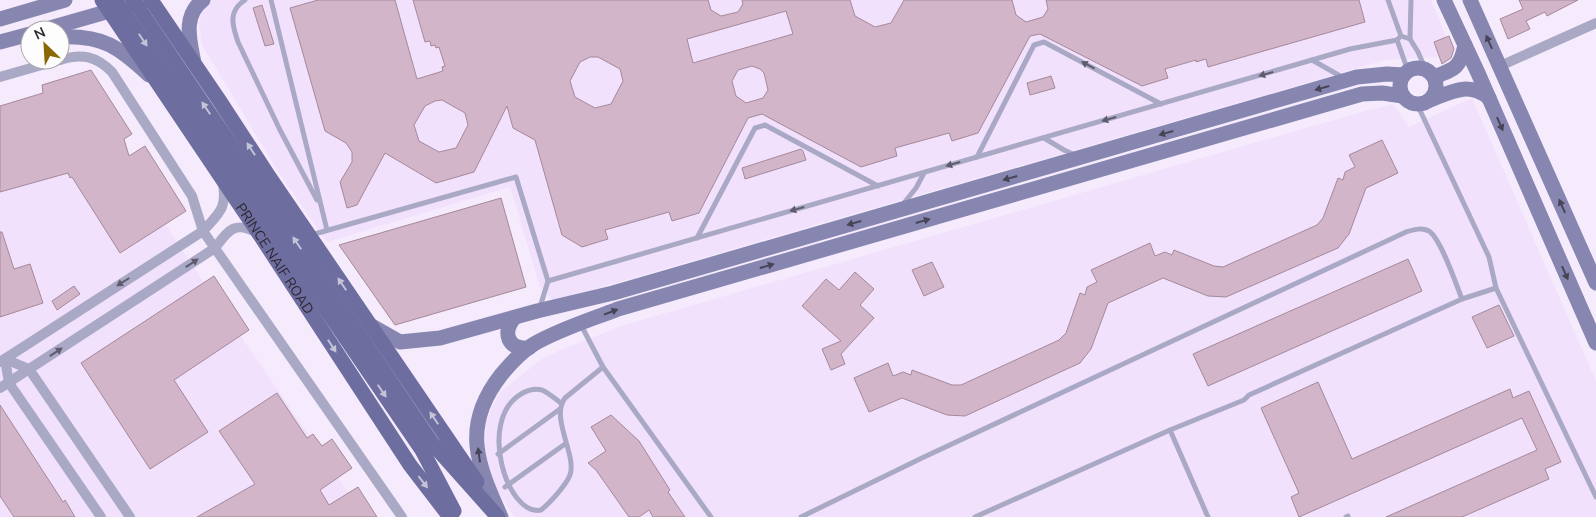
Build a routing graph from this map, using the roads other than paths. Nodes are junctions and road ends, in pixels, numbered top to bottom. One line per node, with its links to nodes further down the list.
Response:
1 (31, 0): 13 (street)
2 (66, 0): 13 (street)
3 (133, 0): 72 (main road, one-way to 3)
4 (149, 0): 12 (street); 25 (main road)
5 (203, 0): 25 (street)
6 (246, 0): 47 (lane)
7 (271, 0): 47 (lane)
8 (1388, 0): 18 (lane)
9 (1411, 0): 20 (lane)
10 (1444, 0): 22 (street)
11 (1470, 0): 26 (street, one-way to 11)
12 (109, 4): 14 (street); 32 (main road, PRINCE NAIF ROAD); 72 (main road, one-way to 72)
13 (3, 18)
14 (68, 20)
15 (1596, 23): 26 (street)
16 (20, 37): 21 (street)
17 (70, 37): 32 (street)
18 (1399, 38): 20 (lane); 24 (lane); 28 (lane)
19 (20, 39): 21 (street)
20 (1410, 39): 29 (lane)
21 (6, 41)
22 (1465, 45): 29 (street); 34 (street)
23 (70, 57): 50 (street)
24 (1312, 60): 31 (lane); 37 (lane, one-way to 37)
25 (194, 65): 35 (main road)
26 (1500, 66): 56 (street, one-way to 26)
27 (25, 70): 30 (street)
28 (1406, 73): 29 (street); 31 (street); 33 (street)
29 (1430, 74): 36 (street)
30 (0, 77)
31 (1358, 78): 40 (street, one-way to 40)
32 (158, 84): 38 (main road, PRINCE NAIF ROAD)
33 (1403, 96): 36 (street); 61 (street, one-way to 33)
34 (1488, 98): 36 (street); 63 (street, one-way to 63)
35 (219, 100): 38 (main road); 52 (main road, one-way to 35)
36 (1424, 102): 57 (lane)
37 (1162, 104): 39 (lane, one-way to 39); 41 (lane, one-way to 41)
38 (187, 126): 44 (main road, PRINCE NAIF ROAD)
39 (1044, 138): 40 (lane); 41 (lane)
40 (1088, 155): 48 (street, one-way to 48)
41 (977, 157): 42 (lane, one-way to 42)
42 (924, 173): 43 (lane); 46 (lane)
43 (910, 177): 45 (lane); 46 (lane)
44 (222, 180): 50 (street); 51 (main road, PRINCE NAIF ROAD)
45 (878, 186): 53 (lane, one-way to 53); 53 (lane)
46 (916, 188): 48 (lane)
47 (321, 208): 49 (lane)
48 (897, 210): 59 (street, one-way to 59)
49 (327, 230): 52 (lane); 55 (lane)
50 (203, 231): 54 (street); 65 (street, one-way to 65)
51 (260, 235): 54 (street); 82 (main road, PRINCE NAIF ROAD, one-way to 82)
52 (309, 236): 62 (main road, one-way to 52)
53 (697, 238): 55 (lane)
54 (215, 248): 67 (street, one-way to 54); 81 (street)
55 (548, 281): 59 (lane)
56 (1596, 283)
57 (1496, 288): 58 (lane); 75 (lane)
58 (1462, 299): 70 (lane); 87 (lane)
59 (536, 311): 60 (street)
60 (514, 318): 62 (street); 64 (street)
61 (580, 323): 64 (street); 66 (lane)
62 (370, 325): 84 (main road, one-way to 62)
63 (1596, 343)
64 (529, 348): 84 (street, one-way to 64)
65 (2, 360): 67 (street); 68 (street)
66 (604, 367): 69 (lane); 86 (lane)
67 (29, 369): 68 (street); 80 (street)
68 (4, 385): 79 (street)
69 (560, 406): 71 (lane); 73 (lane); 73 (lane)
70 (1170, 430): 88 (lane); 89 (lane)
71 (565, 444): 74 (lane); 77 (lane)
72 (427, 447): 83 (main road); 84 (main road)
73 (498, 454): 74 (lane)
74 (505, 487): 76 (lane)
75 (1596, 498)
76 (517, 508)
77 (540, 511): 78 (lane); 85 (lane)
78 (524, 513)
79 (101, 517)
80 (130, 517)
81 (402, 517)
82 (450, 517)
83 (457, 517)
84 (499, 517)
85 (544, 517)
86 (711, 517)
87 (801, 517)
88 (975, 517)
89 (1208, 517)

